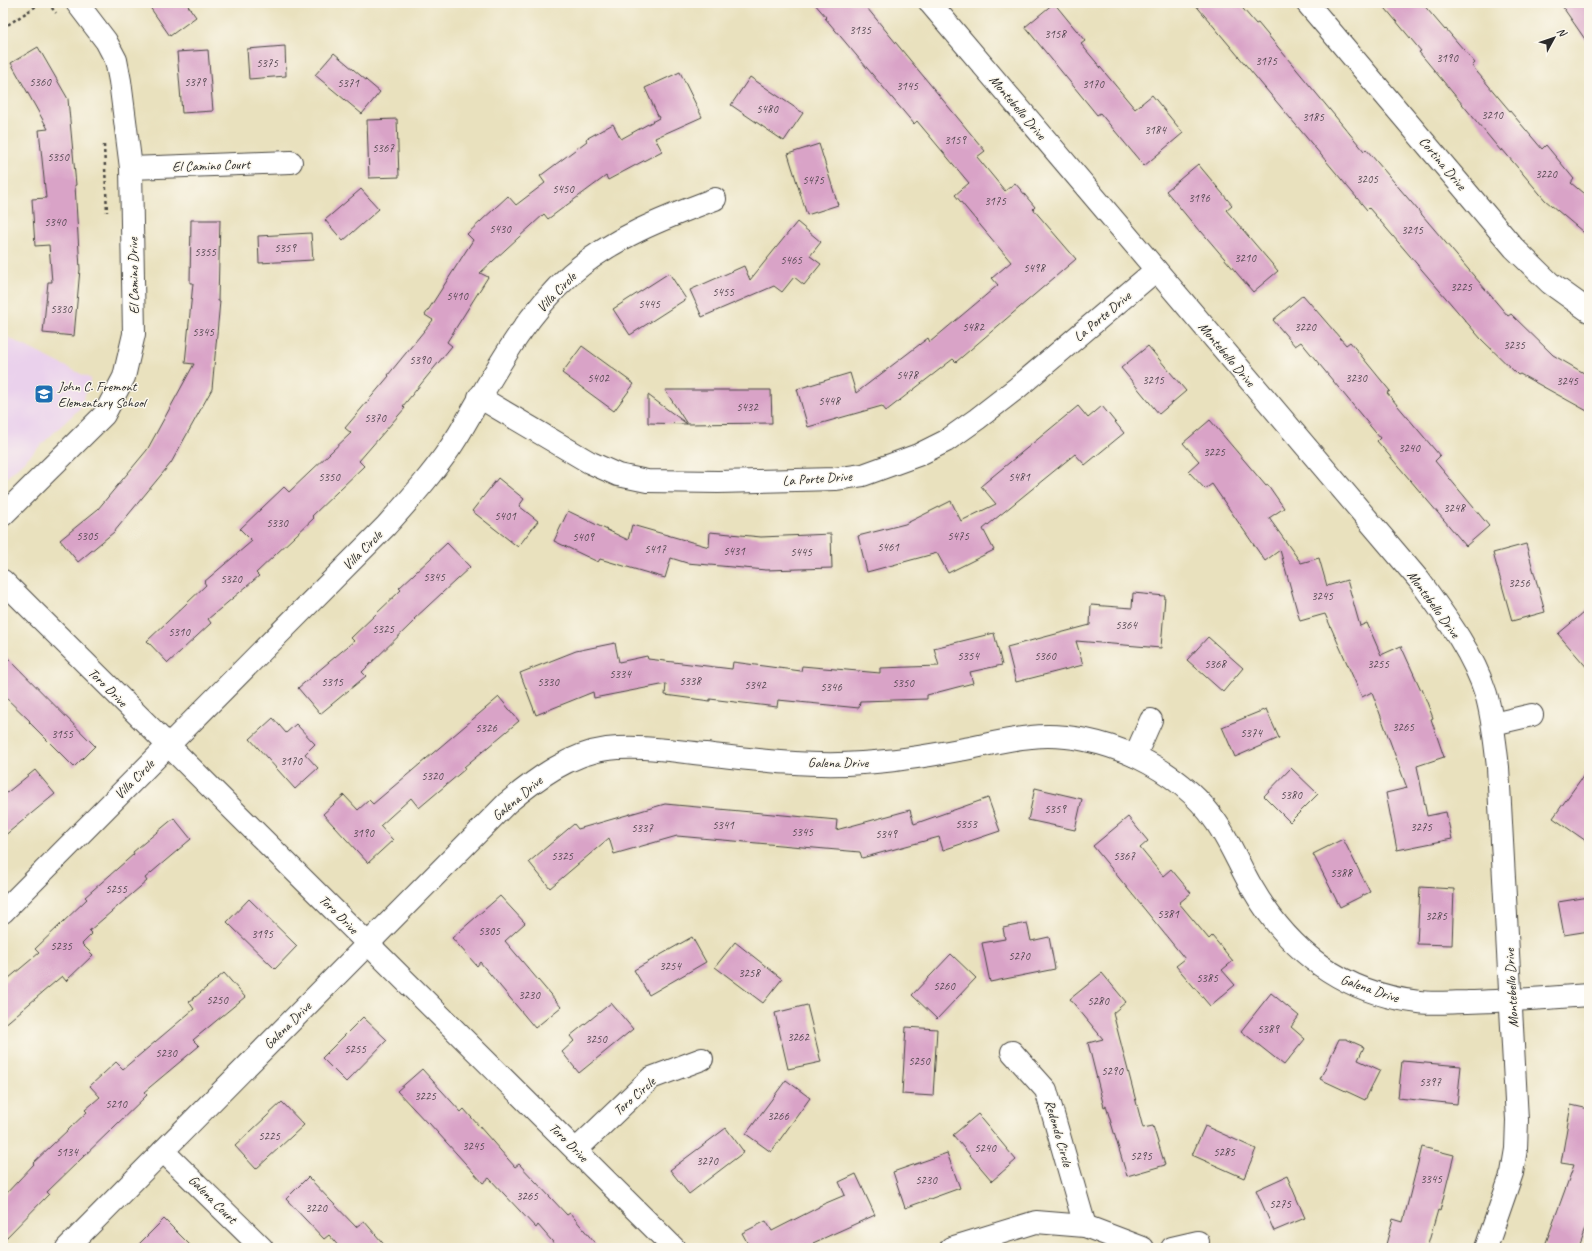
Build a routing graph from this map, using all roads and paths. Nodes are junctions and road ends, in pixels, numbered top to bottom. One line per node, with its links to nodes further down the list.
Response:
1 (41, 3): 7 (path)
2 (48, 3): 6 (path)
3 (76, 3): 10 (street, El Camino Drive)
4 (930, 3): 13 (street, Montebello Drive)
5 (1307, 3): 14 (street, Cortina Drive)
6 (58, 16)
7 (3, 28)
8 (104, 143): 12 (path)
9 (291, 162): 10 (street, El Camino Court)
10 (131, 168): 16 (street, El Camino Drive)
11 (715, 199): 15 (street, Villa Circle)
12 (108, 212)
13 (1156, 270): 15 (street, La Porte Drive); 20 (street, Montebello Drive)
14 (1589, 311)
15 (479, 397): 21 (street, Villa Circle)
16 (3, 515)
17 (3, 581): 21 (street, Toro Drive)
18 (1532, 715): 20 (street)
19 (1151, 720): 22 (street)
20 (1493, 724): 26 (street, Montebello Drive)
21 (167, 745): 23 (street, Villa Circle); 24 (street, Toro Drive)
22 (1134, 756): 24 (street, Galena Drive); 26 (street, Galena Drive)
23 (3, 912)
24 (368, 943): 29 (street, Toro Drive); 30 (street, Galena Drive)
25 (1589, 995): 26 (street, Galena Drive)
26 (1512, 1001): 39 (street, Montebello Drive)
27 (1012, 1052): 31 (street, Redondo Circle)
28 (702, 1059): 29 (street, Toro Circle)
29 (576, 1150): 35 (street, Toro Drive)
30 (164, 1151): 33 (street, Galena Drive); 34 (street, Galena Court)
31 (1085, 1226): 36 (street); 37 (street)
32 (1198, 1242): 38 (street)
33 (67, 1248)
34 (262, 1248)
35 (674, 1248)
36 (951, 1248)
37 (1144, 1248)
38 (1172, 1248)
39 (1486, 1248)

